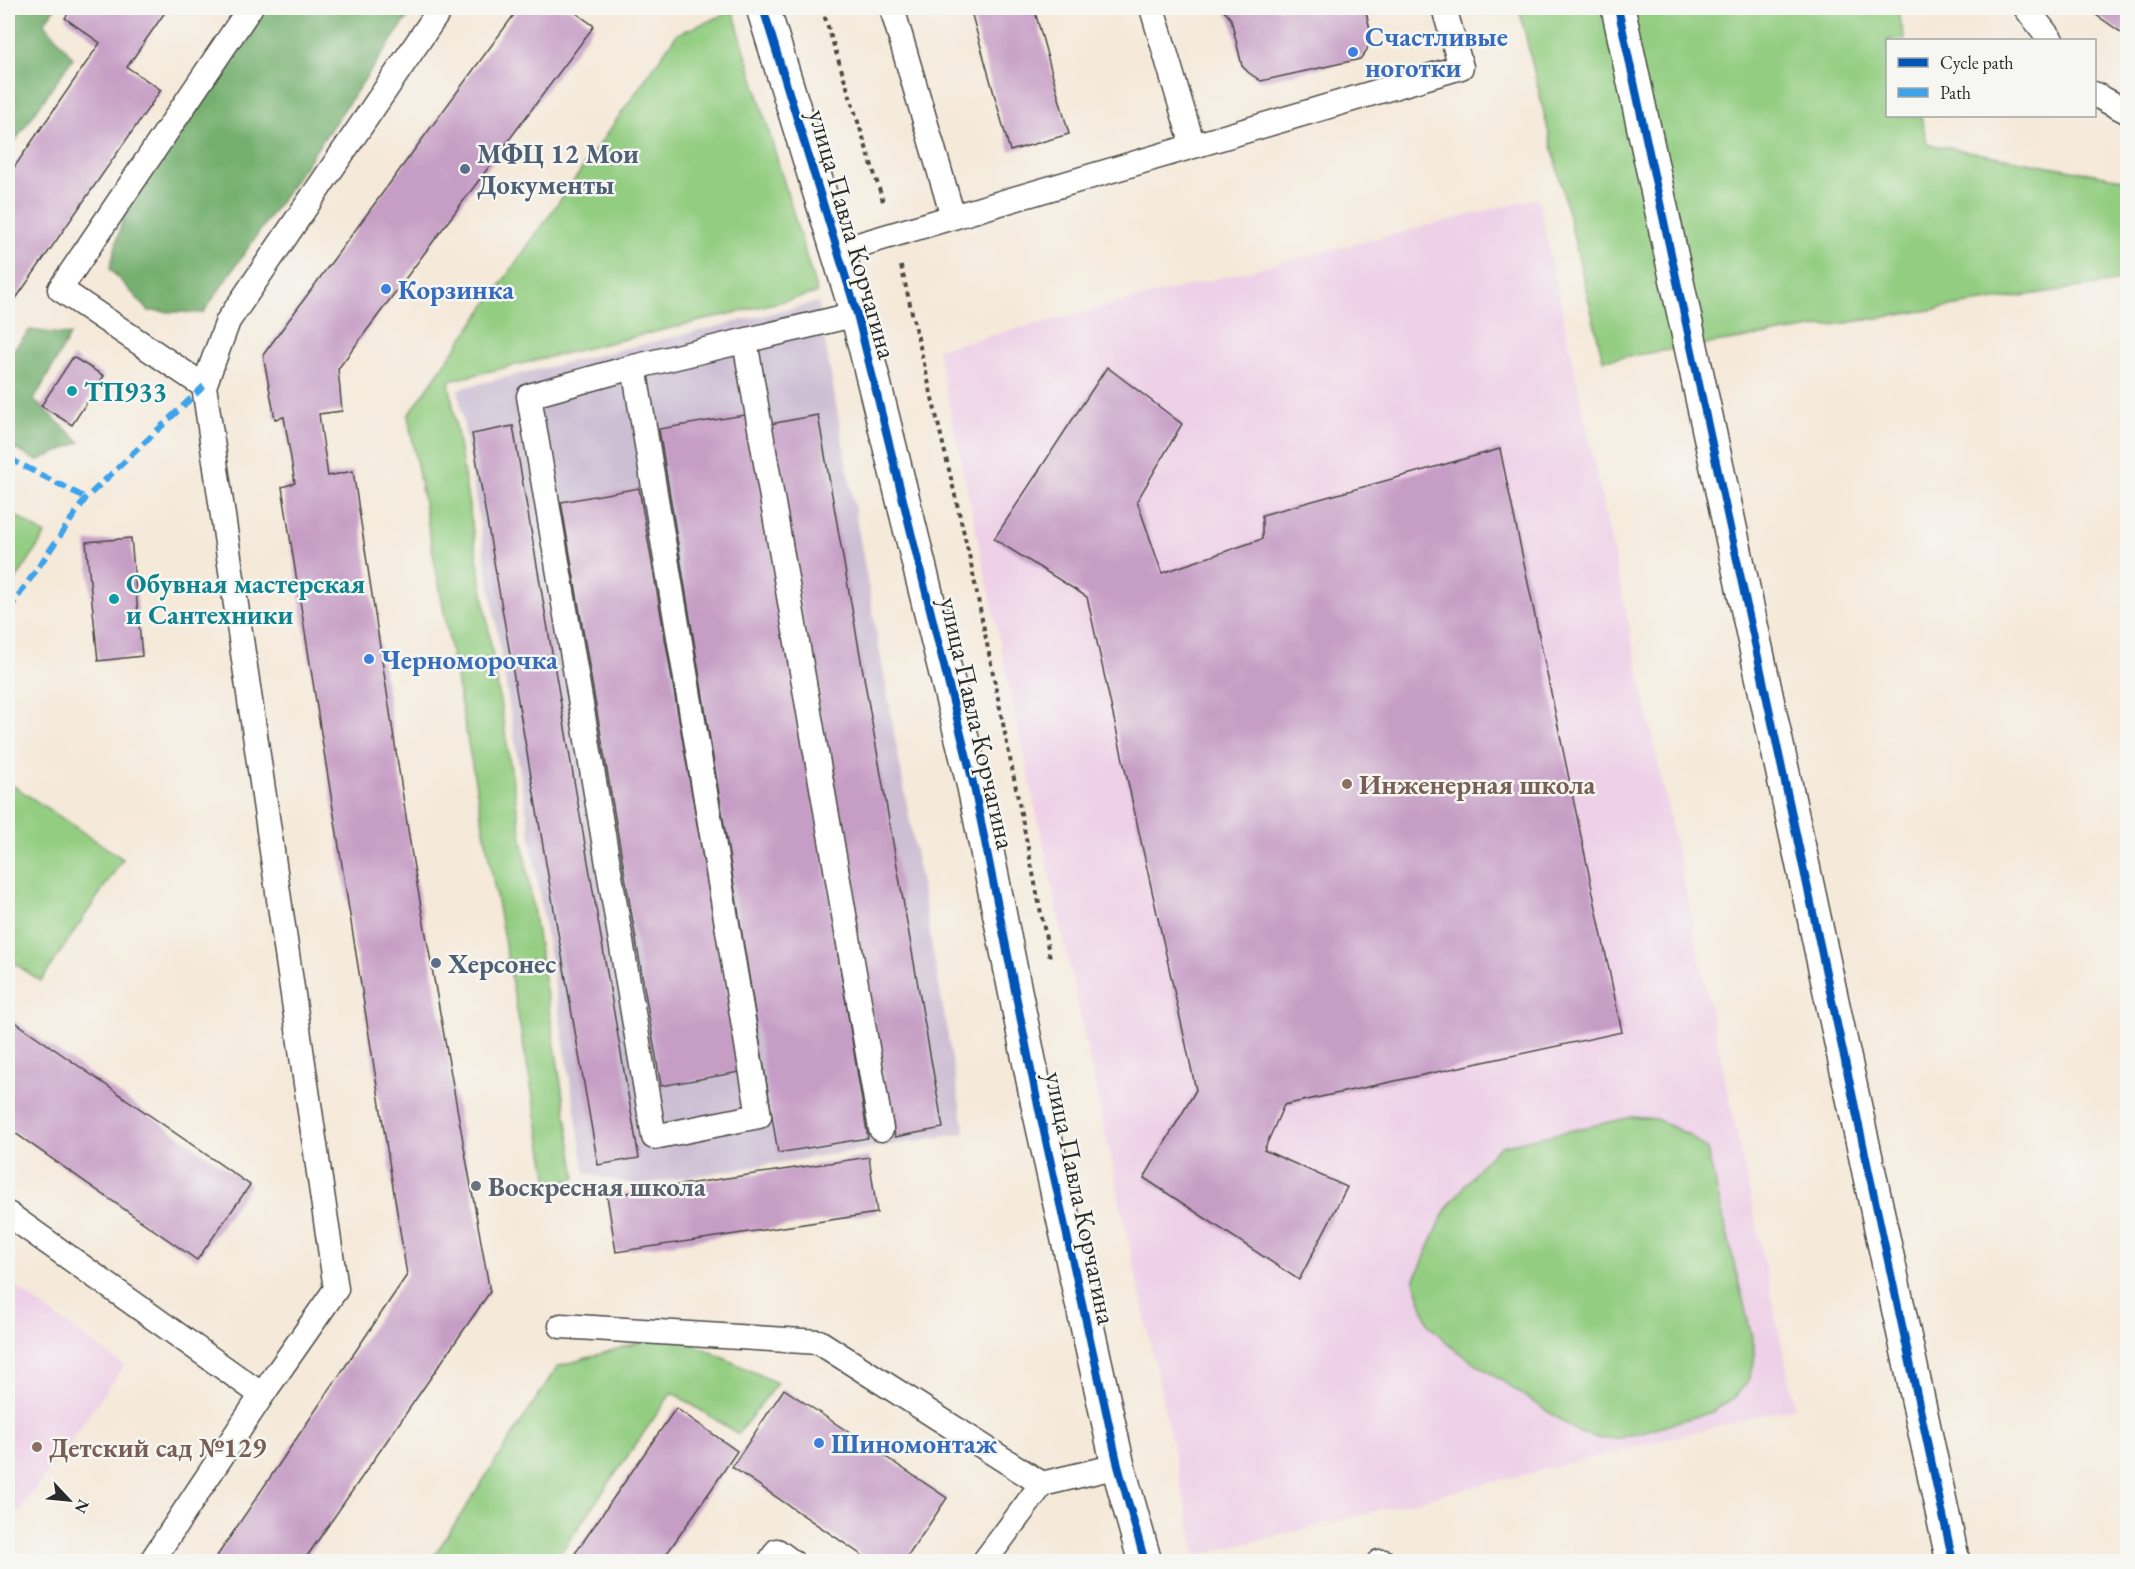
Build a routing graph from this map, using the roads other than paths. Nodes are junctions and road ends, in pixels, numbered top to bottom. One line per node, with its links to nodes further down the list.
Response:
1 (250, 8): 18 (lane)
2 (441, 8): 18 (lane)
3 (763, 8): 14 (street, улица Павла Корчагина)
4 (891, 8): 13 (lane)
5 (1152, 8): 12 (lane)
6 (1444, 8): 12 (lane)
7 (1618, 8): 30 (street)
8 (2026, 8): 9 (lane)
9 (2050, 39)
10 (2096, 95): 11 (lane)
11 (2127, 112)
12 (1193, 146): 13 (lane)
13 (953, 218): 14 (lane)
14 (838, 251): 15 (street, улица Павла Корчагина)
15 (857, 314): 16 (lane); 23 (street, улица Павла Корчагина)
16 (745, 340): 17 (lane); 19 (lane)
17 (634, 367): 17 (lane)
18 (204, 386): 22 (lane)
19 (881, 1130)
20 (8, 1214): 22 (lane)
21 (561, 1326): 24 (lane)
22 (262, 1395): 25 (lane)
23 (1118, 1466): 24 (lane); 29 (street, улица Павла Корчагина)
24 (1042, 1484): 28 (lane)
25 (152, 1562)
26 (770, 1562): 27 (lane)
27 (792, 1562)
28 (984, 1562)
29 (1145, 1562)
30 (1953, 1562)

